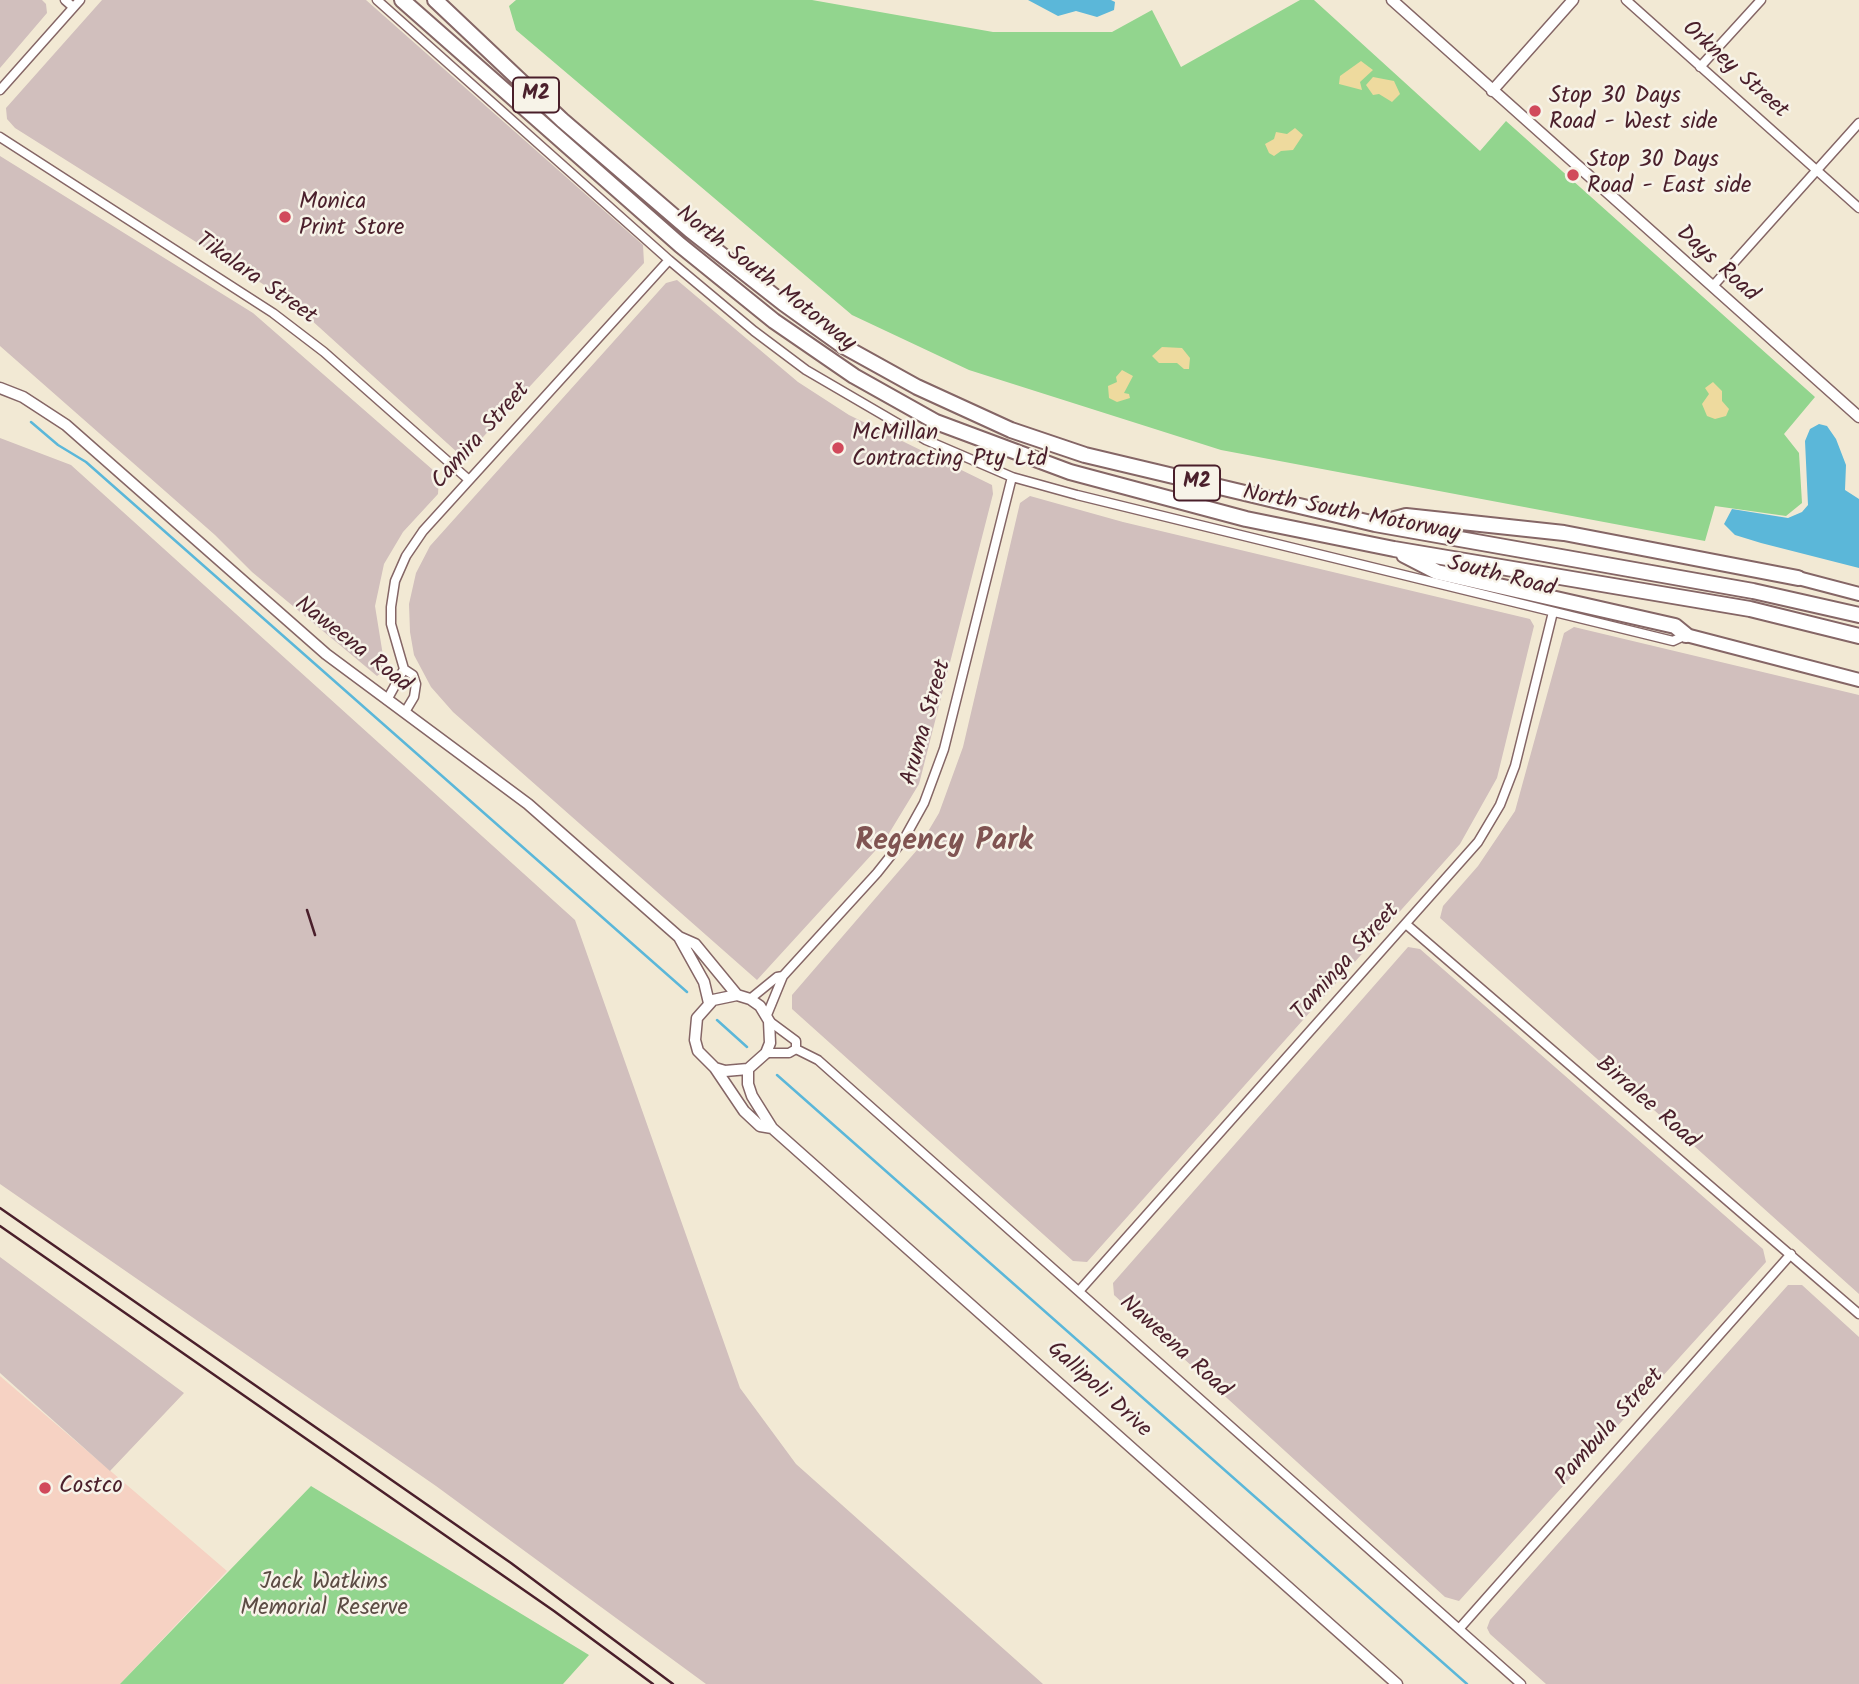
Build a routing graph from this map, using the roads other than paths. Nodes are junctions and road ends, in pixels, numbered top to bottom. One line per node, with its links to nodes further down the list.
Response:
1 (65, 0): 9 (street)
2 (377, 0): 17 (street, South Road)
3 (402, 0): 24 (highway, North South Motorway / M2)
4 (435, 0): 23 (highway, North South Motorway / M2)
5 (1392, 0): 12 (street, Days Road)
6 (1573, 0): 12 (street)
7 (1626, 0): 10 (street, Orkney Street)
8 (1761, 0): 10 (street)
9 (77, 4): 11 (street)
10 (1700, 67): 15 (street, Orkney Street)
11 (0, 90)
12 (1492, 91): 18 (street, Days Road)
13 (1859, 123): 15 (street)
14 (0, 137): 22 (street, Tikalara Street)
15 (1817, 171): 16 (street, Orkney Street); 18 (street)
16 (1859, 208)
17 (669, 260): 21 (street, South Road); 22 (street, Camira Street)
18 (1713, 286): 20 (street, Days Road)
19 (0, 388): 33 (street, Naweena Road)
20 (1859, 417)
21 (1012, 477): 27 (street, South Road); 37 (street, Aruma Street)
22 (468, 481): 31 (street, Camira Street)
23 (1375, 524): 25 (highway); 28 (highway, North South Motorway / M2)
24 (1394, 549): 29 (highway); 30 (highway, North South Motorway / M2)
25 (1798, 578): 26 (highway)
26 (1859, 594)
27 (1553, 612): 29 (street, South Road); 35 (street, Taminga Street)
28 (1859, 615)
29 (1686, 635): 32 (highway, South Road)
30 (1859, 636)
31 (404, 669): 33 (street); 34 (street, Camira Street)
32 (1859, 680)
33 (387, 700): 34 (street, Naweena Road)
34 (405, 712): 36 (street, Naweena Road)
35 (1407, 925): 47 (street, Birralee Road); 48 (street, Taminga Street)
36 (679, 937): 38 (street, Naweena Road); 40 (street, Naweena Road)
37 (783, 976): 39 (street, Aruma Street); 41 (street, Aruma Street)
38 (737, 995): 39 (street); 40 (street)
39 (750, 999): 41 (street)
40 (709, 1003): 44 (street)
41 (768, 1018): 42 (street, Naweena Road); 43 (street)
42 (796, 1049): 43 (street); 48 (street, Naweena Road)
43 (766, 1053): 45 (street)
44 (715, 1068): 45 (street); 46 (street, Gallipoli Drive)
45 (748, 1069): 46 (street, Gallipoli Drive)
46 (772, 1128): 51 (street, Gallipoli Drive)
47 (1791, 1254): 49 (street, Birralee Road); 50 (street, Pambula Street)
48 (1080, 1290): 50 (street, Naweena Road)
49 (1859, 1314)
50 (1459, 1629): 52 (street, Naweena Road)
51 (1397, 1684)
52 (1521, 1684)

